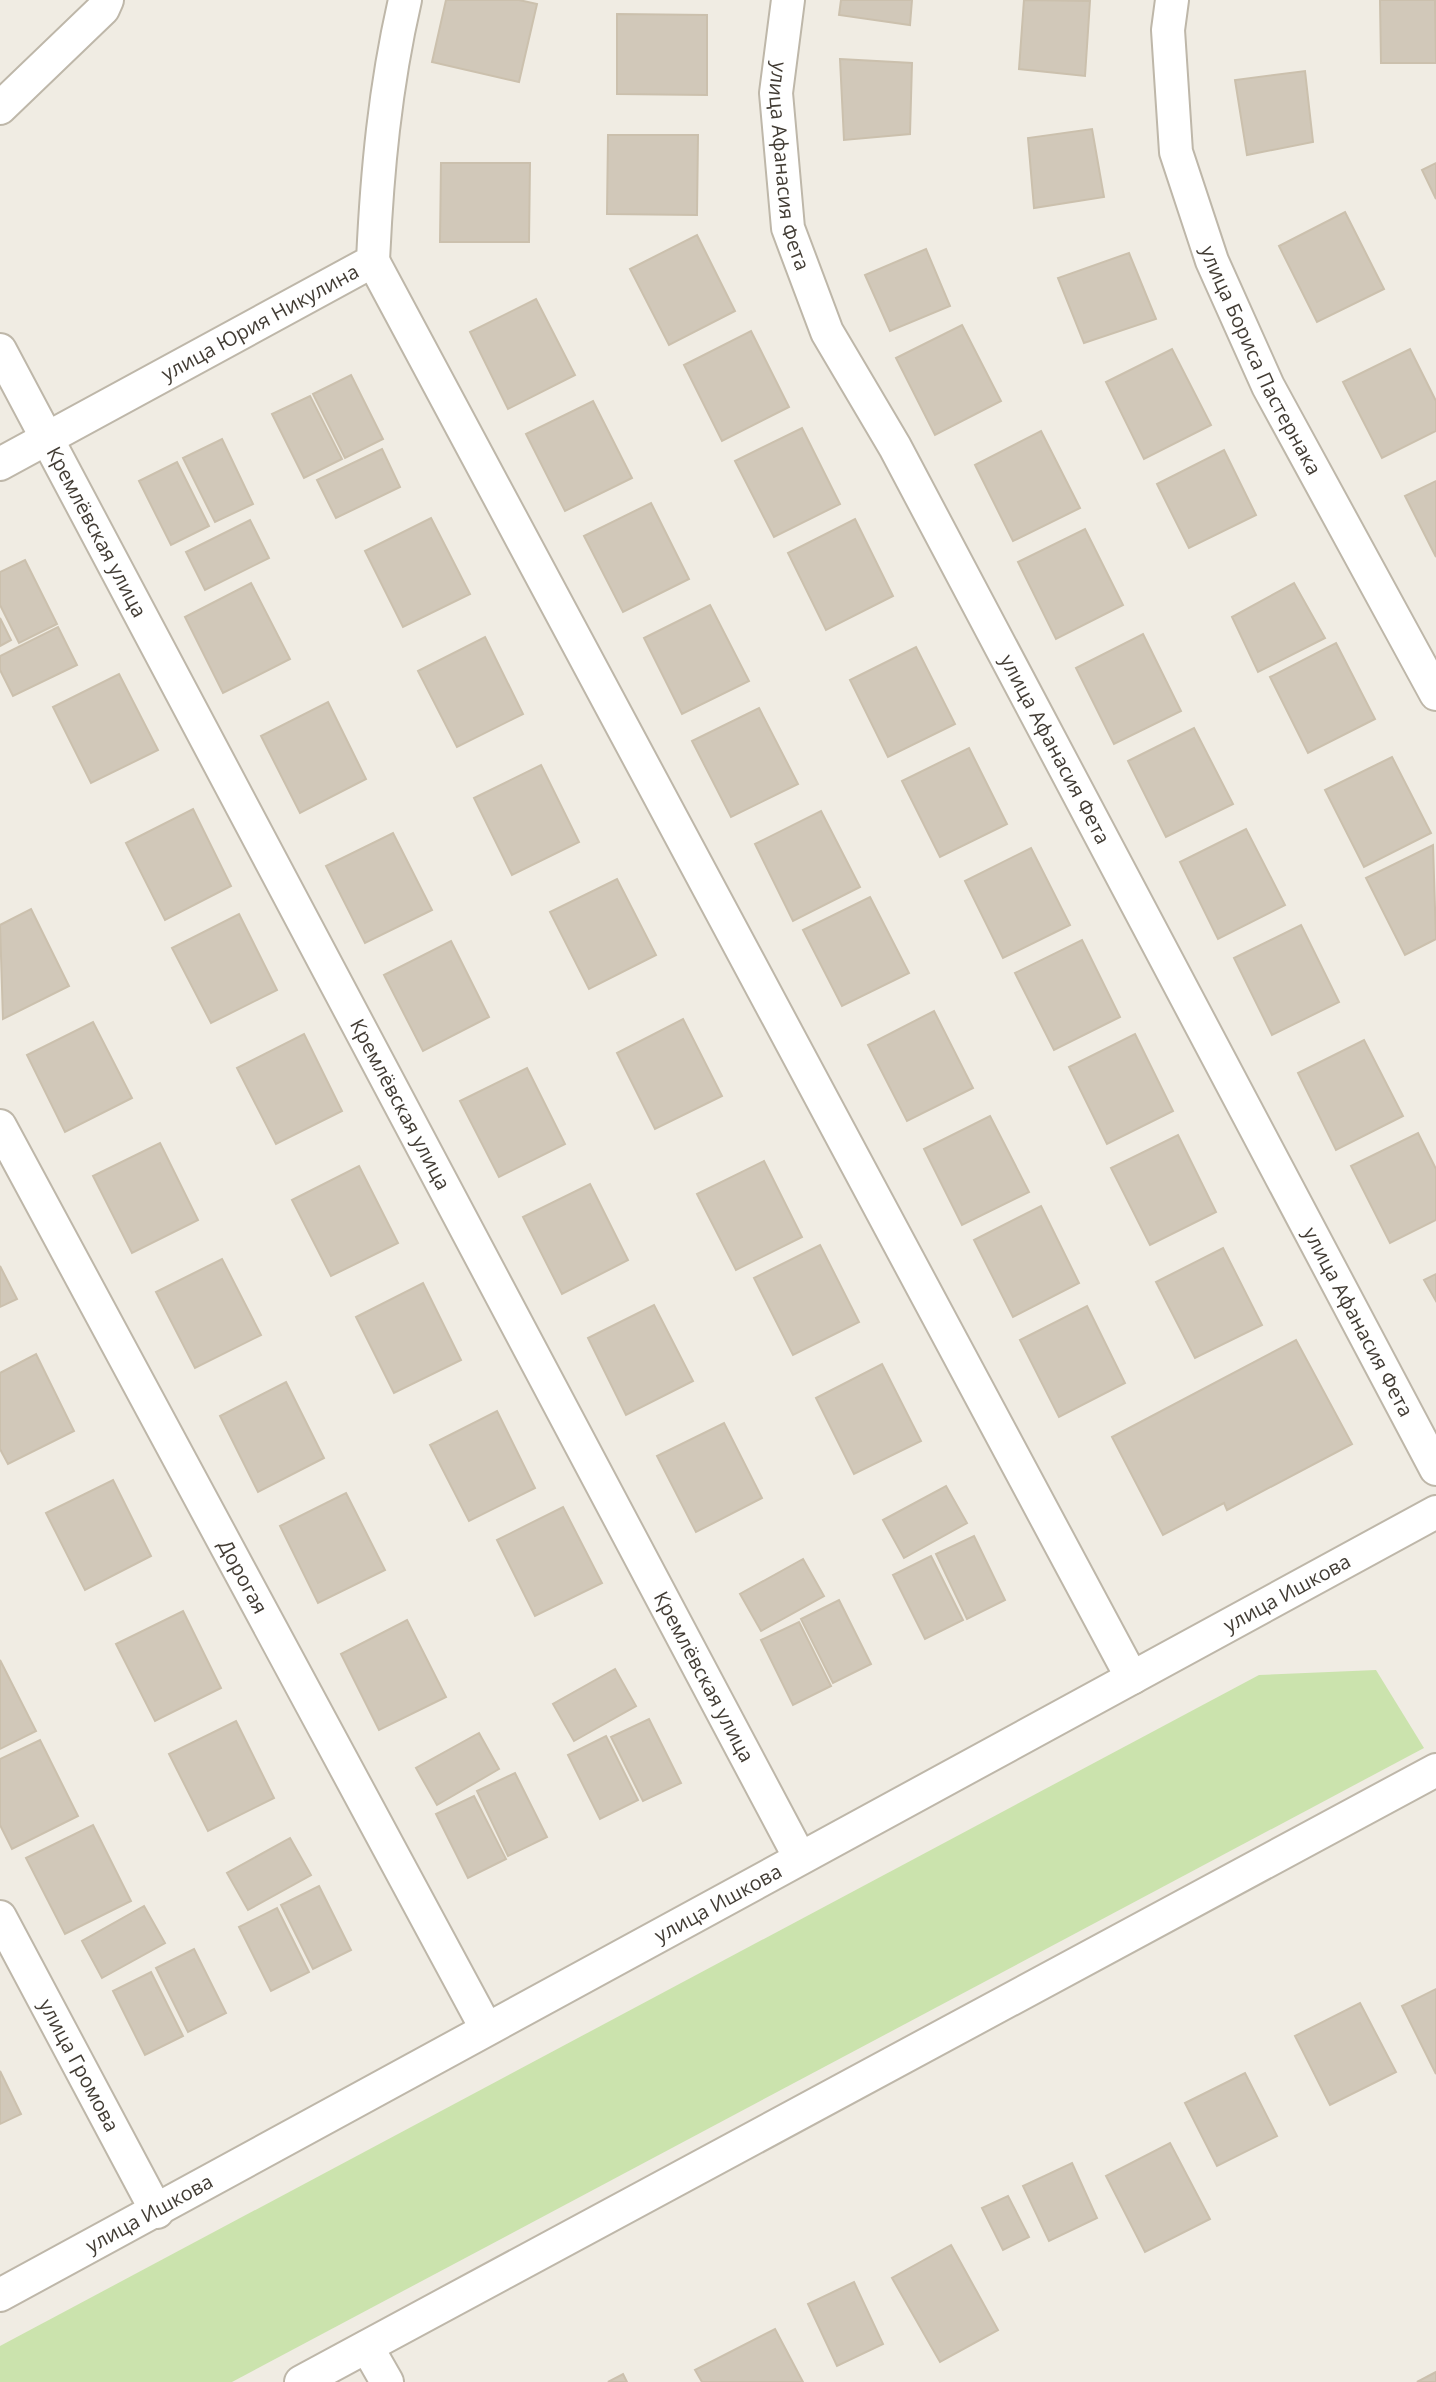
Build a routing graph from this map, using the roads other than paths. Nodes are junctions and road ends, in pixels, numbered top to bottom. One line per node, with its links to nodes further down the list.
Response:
1 (107, 0): 5 (street)
2 (405, 0): 6 (street, улица Юрия Никулина)
3 (788, 0): 12 (street, улица Афанасия Фета)
4 (1172, 0): 10 (street, улица Бориса Пастернака)
5 (0, 108)
6 (373, 261): 8 (street, улица Юрия Никулина); 14 (street)
7 (0, 350): 8 (street, Кремлёвская улица)
8 (48, 438): 9 (street, улица Юрия Никулина); 16 (street, Кремлёвская улица)
9 (0, 464)
10 (1436, 694)
11 (0, 1126): 18 (street, Дорогая)
12 (1436, 1469)
13 (1436, 1512): 14 (street, улица Ишкова)
14 (1132, 1678): 16 (street, улица Ишкова)
15 (1436, 1770): 21 (street)
16 (800, 1858): 18 (street, улица Ишкова)
17 (0, 1917): 19 (street, улица Громова)
18 (486, 2028): 19 (street, улица Ишкова)
19 (157, 2212): 20 (street, улица Ишкова)
20 (0, 2295)
21 (367, 2347): 22 (street); 23 (street)
22 (301, 2382)
23 (387, 2382)

